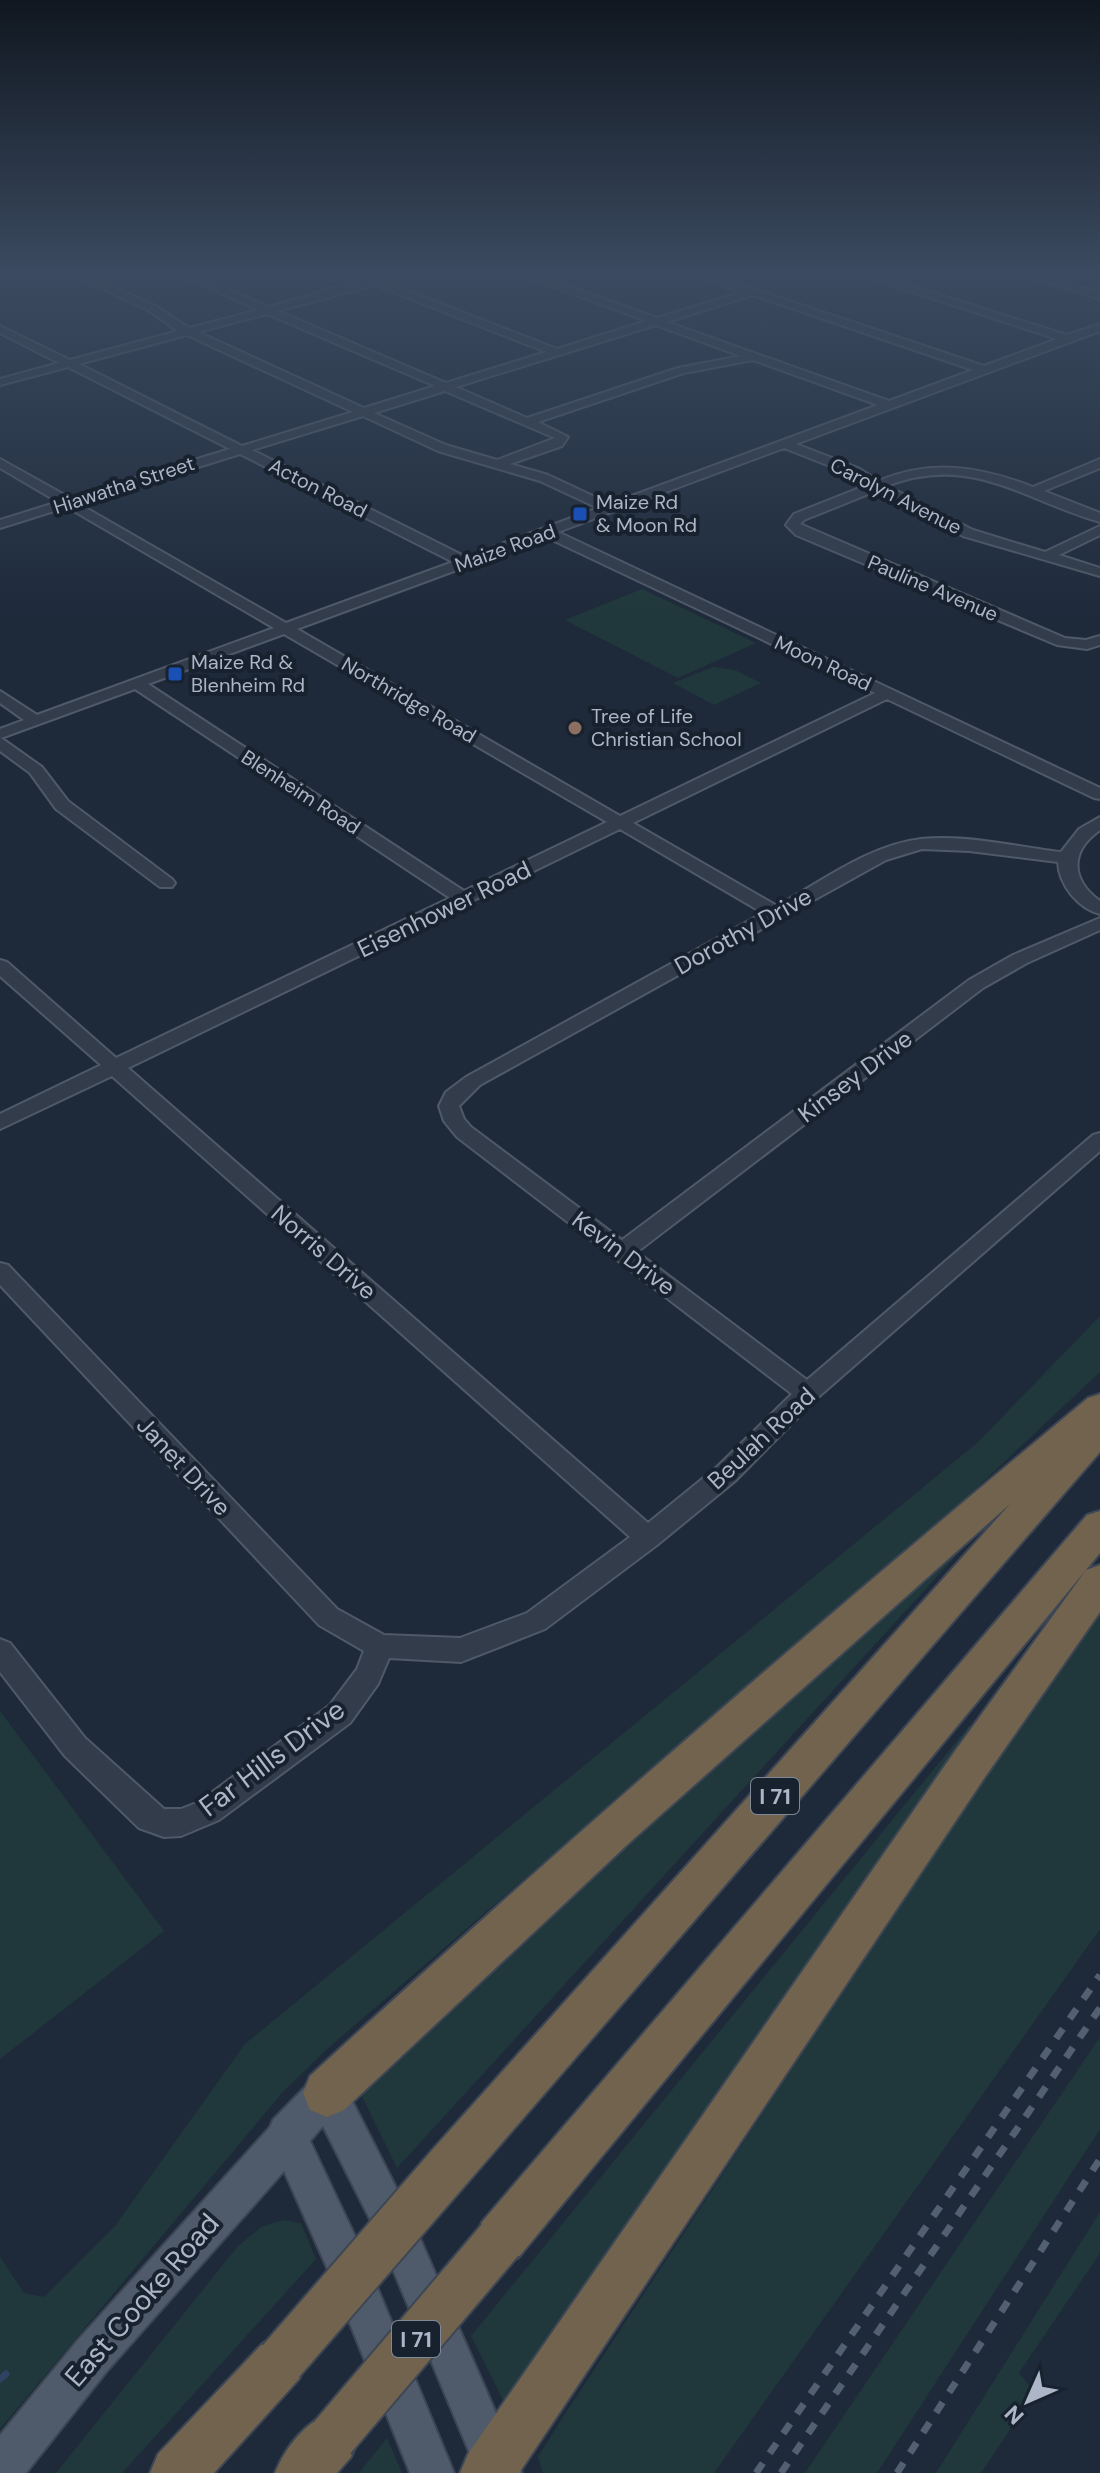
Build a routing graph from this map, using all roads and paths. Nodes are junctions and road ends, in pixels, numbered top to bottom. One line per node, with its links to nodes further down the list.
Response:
1 (117, 387): 12 (street, Acton Road)
2 (311, 387): 9 (street)
3 (448, 387): 9 (street, Hiawatha Street)
4 (450, 387): 10 (street)
5 (630, 387): 10 (street)
6 (839, 387): 8 (street)
7 (936, 387): 8 (street, Maize Road)
8 (888, 405): 11 (street, Maize Road)
9 (363, 411): 12 (street, Hiawatha Street); 15 (street)
10 (529, 421): 15 (street)
11 (785, 444): 16 (street, Carolyn Avenue); 19 (street, Maize Road)
12 (240, 449): 18 (street, Hiawatha Street); 25 (street, Acton Road)
13 (0, 463): 18 (street, Northridge Road)
14 (1100, 463): 17 (street)
15 (496, 464): 19 (street)
16 (878, 486): 17 (street); 24 (street, Carolyn Avenue); 28 (street, Pauline Avenue)
17 (1034, 491): 20 (street)
18 (68, 502): 21 (street, Hiawatha Street); 27 (street, Northridge Road)
19 (610, 509): 23 (street, Maize Road)
20 (1100, 518)
21 (0, 524)
22 (1100, 530): 24 (street)
23 (547, 532): 25 (street, Maize Road); 30 (street, Moon Road)
24 (1045, 557): 26 (street, Carolyn Avenue)
25 (465, 562): 27 (street, Maize Road)
26 (1100, 572)
27 (287, 629): 29 (street, Maize Road); 37 (street, Northridge Road)
28 (1100, 640)
29 (137, 684): 32 (street, Maize Road); 40 (street, Blenheim Road)
30 (888, 693): 35 (street, Moon Road); 37 (street, Eisenhower Road)
31 (0, 696): 32 (street)
32 (36, 721): 33 (street, Maize Road)
33 (0, 734)
34 (0, 743): 39 (street)
35 (1100, 794)
36 (1100, 822): 38 (street)
37 (622, 823): 40 (street, Eisenhower Road); 42 (street, Northridge Road)
38 (1065, 858): 41 (street); 42 (street, Dorothy Drive)
39 (166, 883)
40 (464, 899): 45 (street, Eisenhower Road)
41 (1100, 909)
42 (776, 913): 46 (street, Dorothy Drive)
43 (1100, 923): 49 (street, Kinsey Drive)
44 (0, 966): 45 (street, Norris Drive)
45 (116, 1068): 47 (street, Eisenhower Road); 55 (street, Norris Drive)
46 (449, 1106): 49 (street, Kevin Drive)
47 (0, 1122)
48 (1100, 1140): 51 (street, Beulah Road)
49 (623, 1251): 51 (street, Kevin Drive)
50 (0, 1271): 57 (street, Janet Drive)
51 (808, 1393): 55 (street, Beulah Road)
52 (1100, 1407): 59 (highway)
53 (1100, 1428): 64 (highway, I 71, bridge)
54 (1100, 1526): 61 (highway, I 71, bridge)
55 (648, 1538): 57 (street, Beulah Road)
56 (1100, 1581): 62 (highway)
57 (380, 1646): 58 (street, Far Hills Drive)
58 (0, 1651)
59 (327, 2093): 60 (main road, East Cooke Road); 62 (main road)
60 (287, 2134): 63 (main road, East Cooke Road); 65 (main road)
61 (317, 2455)
62 (494, 2469)
63 (0, 2470)
64 (177, 2473)
65 (432, 2473)

